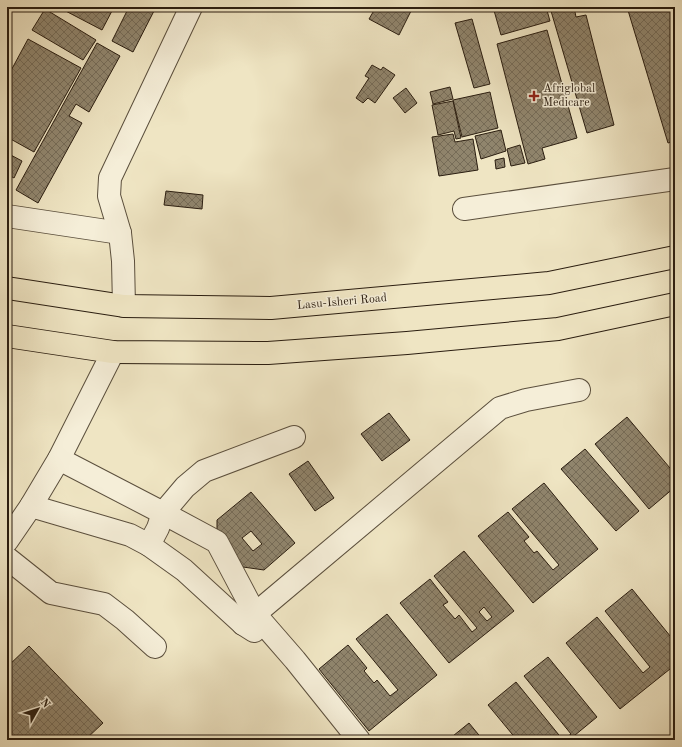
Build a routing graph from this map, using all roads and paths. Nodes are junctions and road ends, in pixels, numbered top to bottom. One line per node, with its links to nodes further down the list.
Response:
1 (191, 7): 5 (street)
2 (675, 179): 3 (street)
3 (464, 209)
4 (7, 216): 5 (street)
5 (120, 233): 9 (street)
6 (675, 257): 9 (main road, Lasu-Isheri Road)
7 (7, 288): 9 (main road, Lasu-Isheri Road)
8 (675, 304): 11 (main road)
9 (124, 306)
10 (7, 336): 11 (main road)
11 (113, 352): 14 (street)
12 (579, 390): 20 (street)
13 (294, 437): 16 (street)
14 (59, 459): 15 (street); 16 (street)
15 (31, 506): 17 (street); 18 (street)
16 (163, 513): 18 (street); 20 (street)
17 (7, 541)
18 (148, 545): 20 (street)
19 (7, 558): 21 (street)
20 (249, 619): 22 (street)
21 (155, 646)
22 (353, 738)

